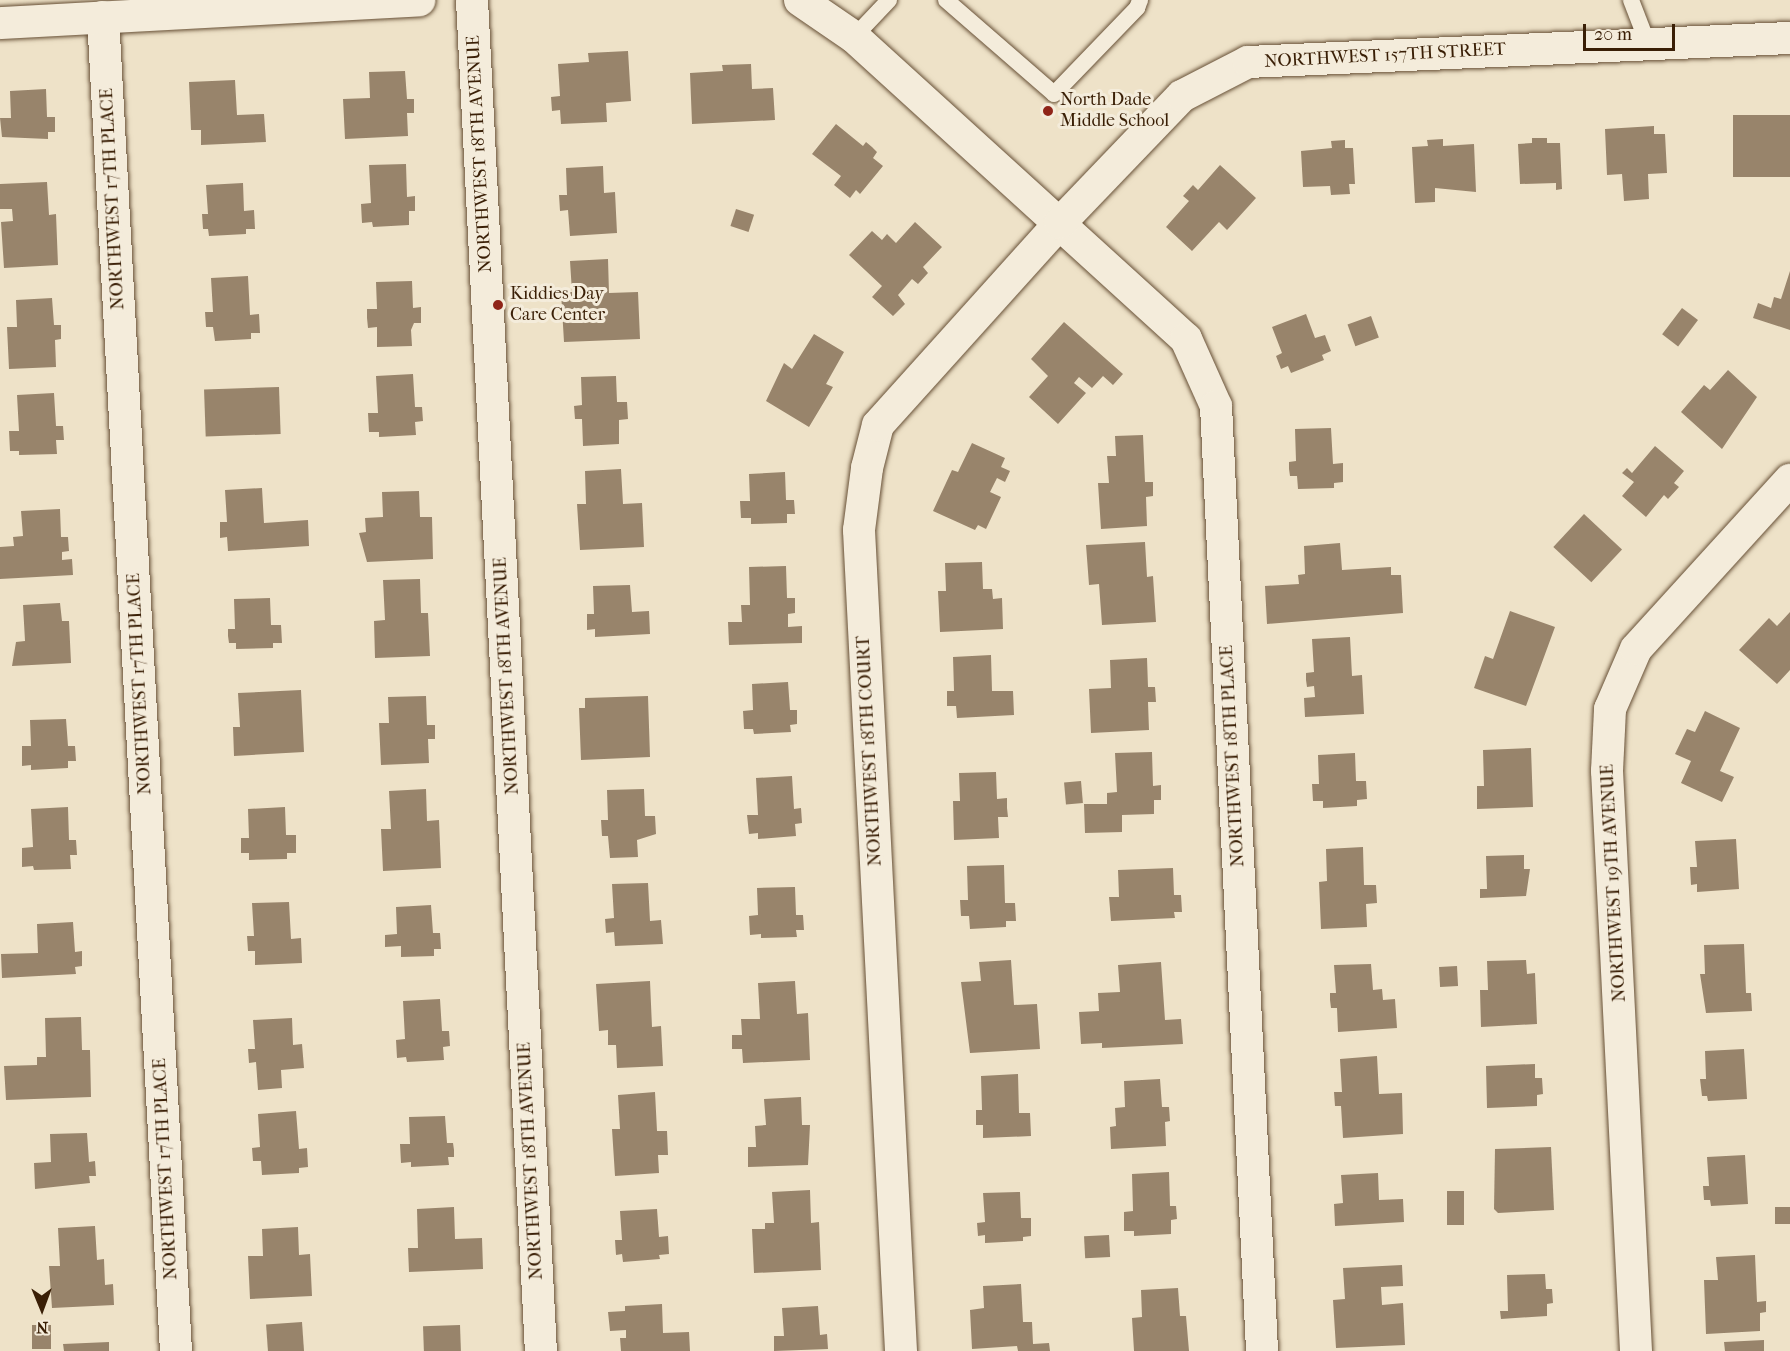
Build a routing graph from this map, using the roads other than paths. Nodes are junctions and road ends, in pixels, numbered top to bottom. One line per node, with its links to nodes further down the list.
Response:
1 (419, 0): 8 (street)
2 (472, 0): 16 (street, NORTHWEST 18TH AVENUE)
3 (800, 0): 10 (street)
4 (889, 0): 10 (lane)
5 (945, 0): 6 (lane)
6 (1140, 0)
7 (1631, 0): 12 (lane)
8 (104, 17): 9 (street); 15 (street, NORTHWEST 17TH PLACE)
9 (0, 23)
10 (854, 37): 13 (street)
11 (1790, 38): 12 (street, NORTHWEST 157TH STREET)
12 (1648, 44): 13 (street, NORTHWEST 157TH STREET)
13 (1060, 223): 17 (street, NORTHWEST 18TH COURT); 18 (street, NORTHWEST 18TH PLACE)
14 (1790, 480): 19 (street, NORTHWEST 19TH AVENUE)
15 (176, 1351)
16 (541, 1351)
17 (901, 1351)
18 (1263, 1351)
19 (1636, 1351)

